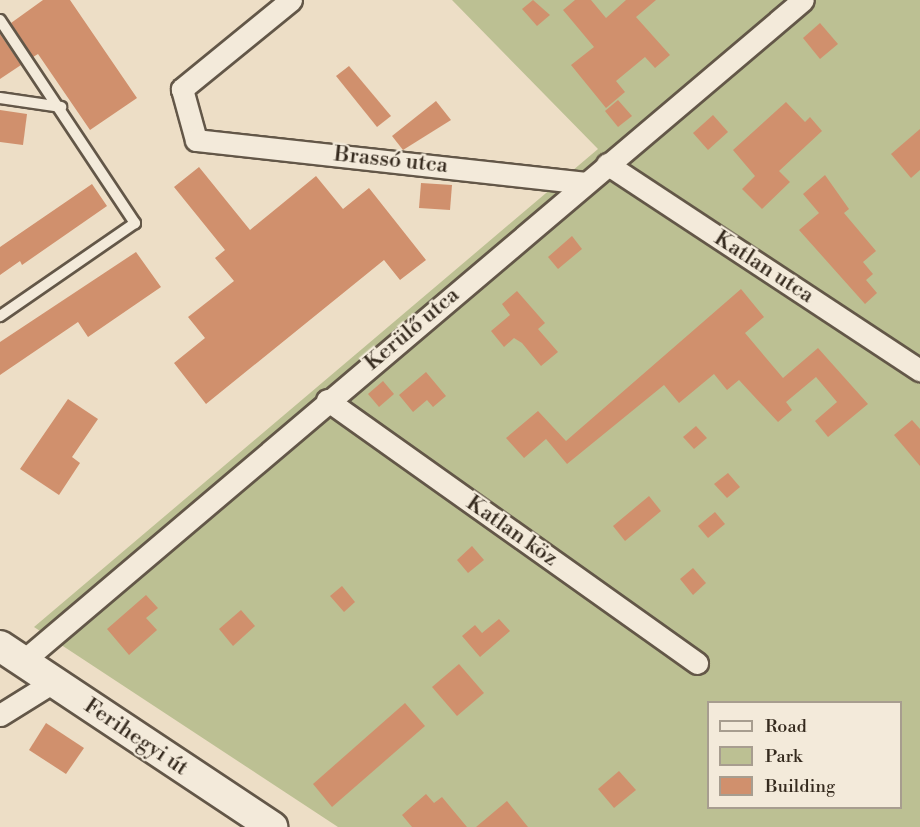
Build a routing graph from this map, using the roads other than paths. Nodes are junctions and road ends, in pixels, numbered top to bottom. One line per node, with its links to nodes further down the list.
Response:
1 (291, 0): 7 (street, Brassó utca)
2 (802, 0): 6 (street, Kerülő utca)
3 (0, 20): 5 (lane)
4 (0, 98): 5 (lane)
5 (61, 107): 8 (lane)
6 (607, 164): 7 (street, Kerülő utca); 9 (street, Katlan utca)
7 (585, 183): 10 (street, Kerülő utca)
8 (0, 316)
9 (920, 370)
10 (327, 400): 11 (street, Kerülő utca); 12 (street, Katlan köz)
11 (11, 653): 13 (main road, Ferihegyi út)
12 (697, 663)
13 (53, 682): 14 (street); 15 (main road, Ferihegyi út)
14 (0, 715)
15 (272, 827)

